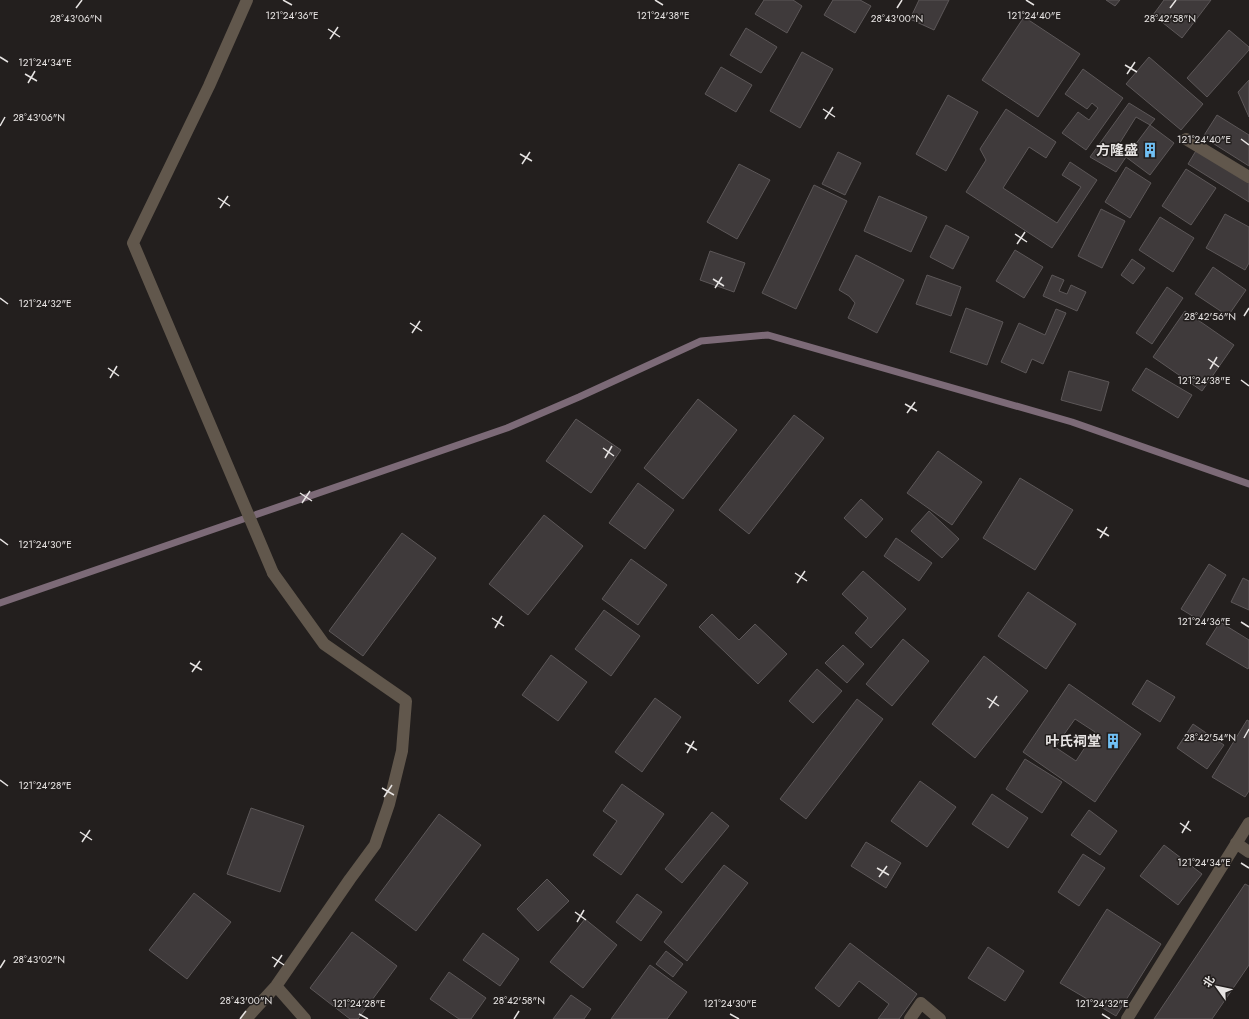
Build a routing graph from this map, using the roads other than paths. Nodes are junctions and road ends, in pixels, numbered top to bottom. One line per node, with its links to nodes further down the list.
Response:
1 (247, 0): 7 (street)
2 (1186, 139): 3 (street)
3 (1249, 177)
4 (1249, 822): 5 (street)
5 (1236, 843): 6 (street); 12 (street)
6 (1249, 852)
7 (276, 986): 8 (street); 9 (street)
8 (246, 1019)
9 (305, 1019)
10 (910, 1019): 11 (street)
11 (940, 1019)
12 (1127, 1019)

